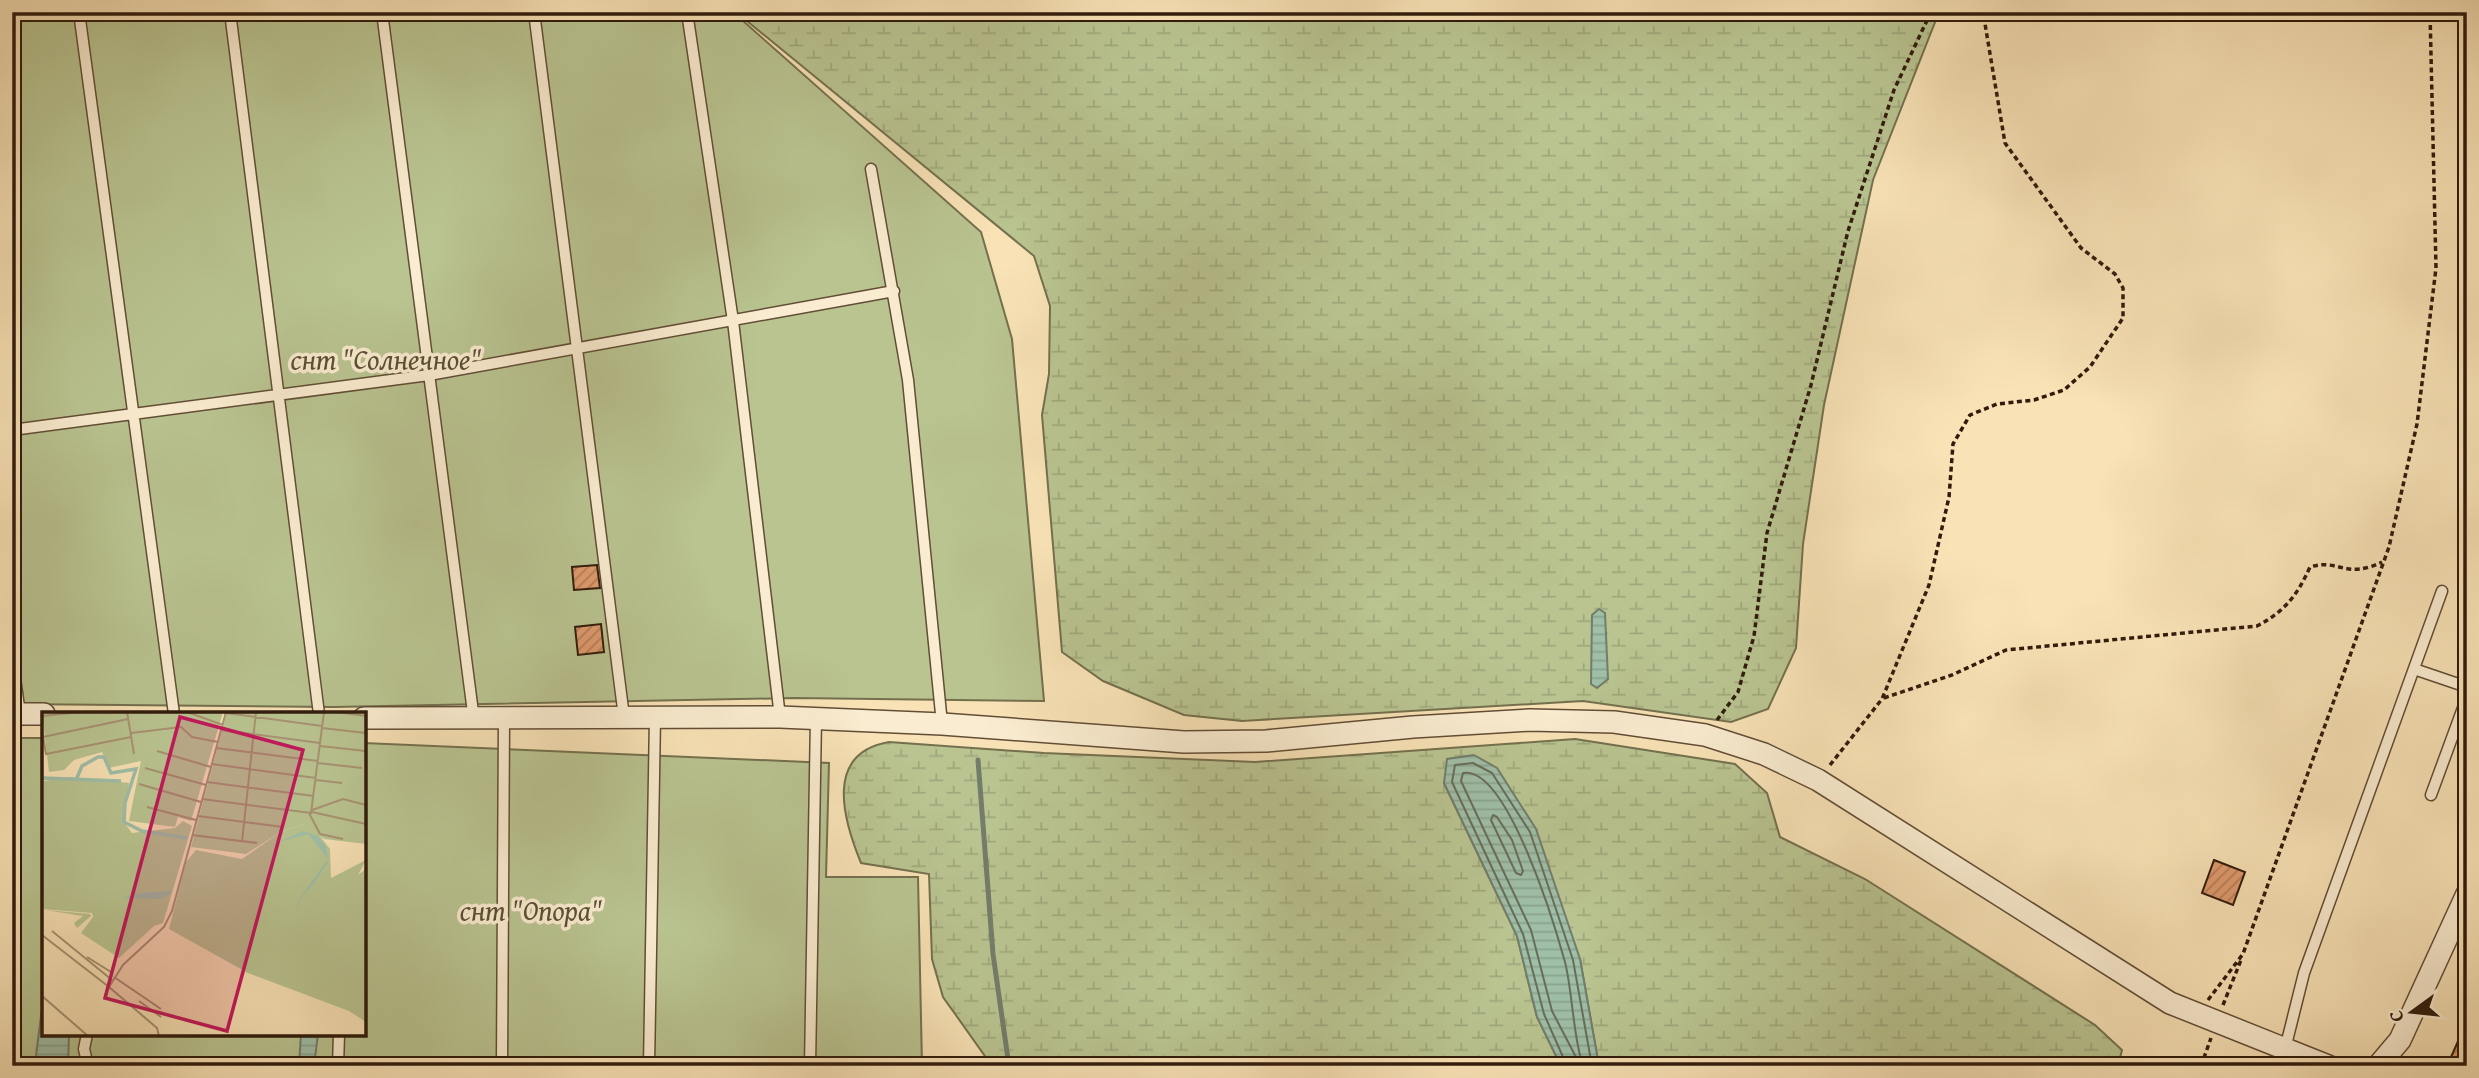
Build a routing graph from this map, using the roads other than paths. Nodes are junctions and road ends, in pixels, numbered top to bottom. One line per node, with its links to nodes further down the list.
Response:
1 (79, 12): 12 (lane)
2 (230, 12): 11 (lane)
3 (382, 12): 10 (lane)
4 (534, 12): 9 (lane)
5 (687, 12): 8 (lane)
6 (872, 169): 7 (lane)
7 (894, 291): 8 (lane); 30 (lane)
8 (733, 321): 9 (lane); 25 (lane)
9 (579, 350): 10 (lane); 23 (lane)
10 (429, 375): 11 (lane); 29 (lane)
11 (281, 395): 12 (lane); 20 (lane)
12 (132, 414): 13 (lane); 19 (lane)
13 (12, 430)
14 (2442, 591): 16 (lane)
15 (12, 657): 21 (lane)
16 (2414, 670): 17 (lane); 35 (lane)
17 (2467, 687)
18 (2467, 697): 31 (lane)
19 (174, 712)
20 (319, 712)
21 (16, 714): 22 (street)
22 (42, 715)
23 (624, 717): 24 (street); 28 (street)
24 (655, 717): 25 (street); 40 (lane)
25 (780, 717): 27 (street)
26 (366, 718): 29 (street)
27 (816, 718): 30 (street); 41 (lane)
28 (505, 719): 29 (street); 39 (lane)
29 (474, 720)
30 (942, 724): 35 (street)
31 (2431, 796)
32 (2467, 894): 42 (street)
33 (87, 1036): 37 (lane)
34 (339, 1036): 38 (lane)
35 (2285, 1049): 36 (street)
36 (2316, 1064)
37 (88, 1066)
38 (338, 1066)
39 (502, 1066)
40 (649, 1066)
41 (810, 1066)
42 (2378, 1066)

